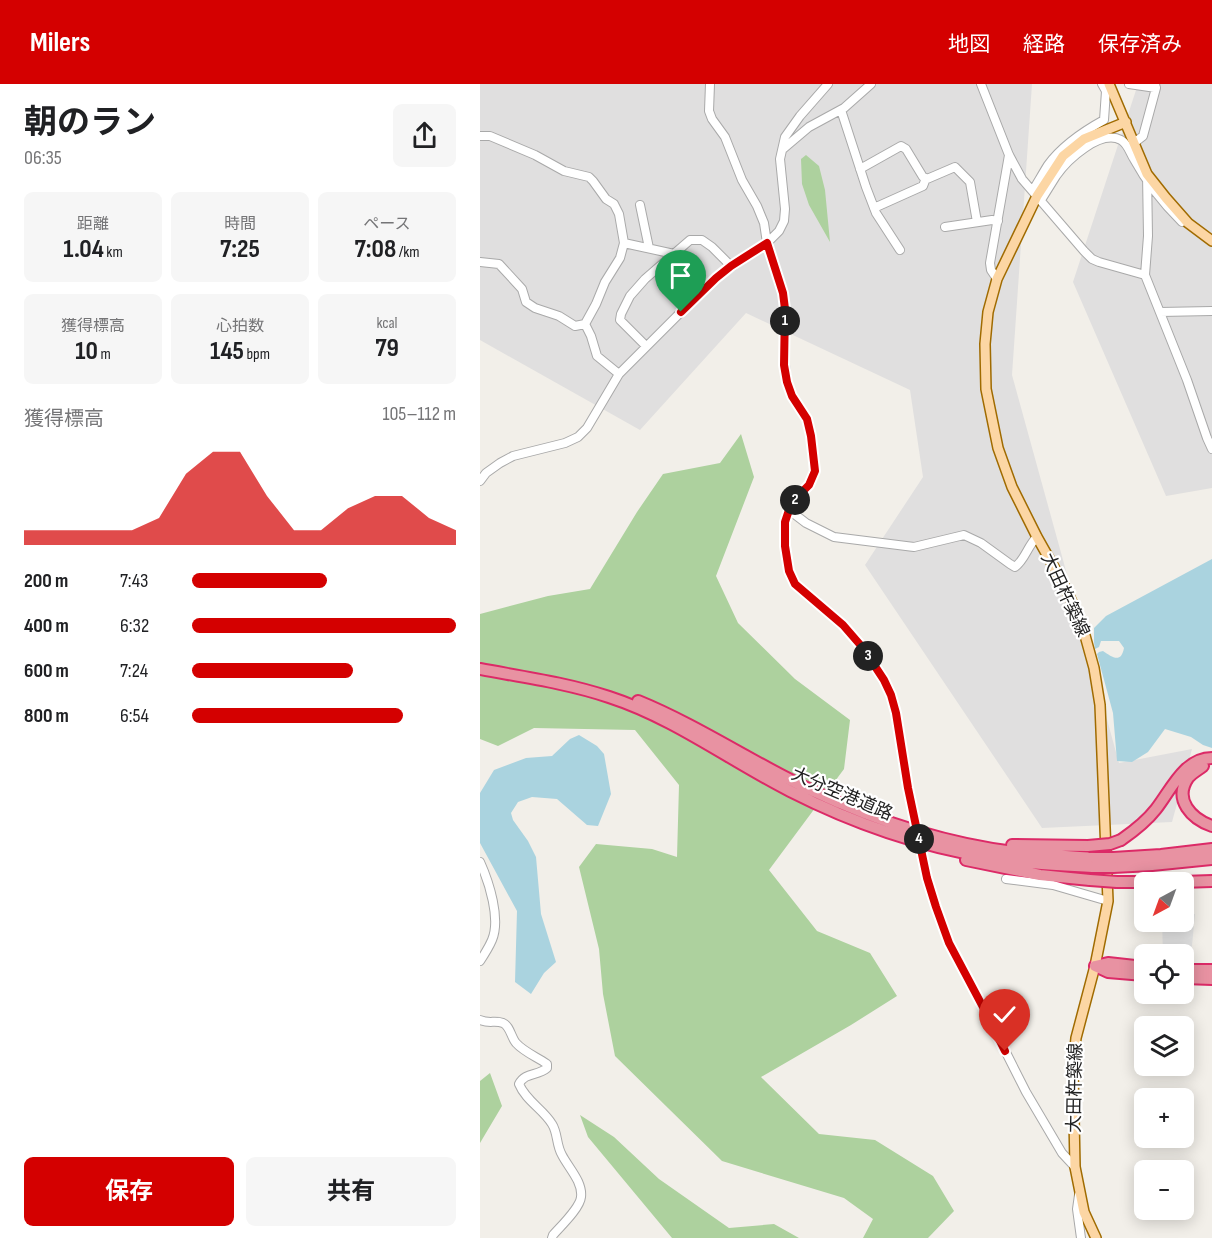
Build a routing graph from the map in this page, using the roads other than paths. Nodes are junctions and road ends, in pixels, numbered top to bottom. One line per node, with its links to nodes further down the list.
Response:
1 (710, 84): 26 (street)
2 (828, 84): 13 (street)
3 (871, 84): 9 (street)
4 (981, 84): 14 (street)
5 (1102, 84): 18 (street)
6 (1109, 84): 10 (main road)
7 (1129, 84): 8 (street)
8 (1155, 86): 12 (street)
9 (841, 110): 13 (street); 15 (street)
10 (1125, 122): 12 (main road); 18 (main road, 大田杵築線)
11 (480, 136): 25 (street)
12 (1134, 143): 16 (main road)
13 (782, 149): 26 (street)
14 (1009, 156): 18 (street); 21 (street)
15 (860, 169): 17 (street); 20 (street)
16 (1147, 177): 18 (street); 24 (main road); 32 (street)
17 (926, 178): 20 (street); 22 (street)
18 (1037, 195): 32 (street); 33 (main road, 大田杵築線)
19 (640, 205): 27 (street)
20 (874, 208): 28 (street)
21 (998, 221): 22 (street); 33 (street)
22 (977, 222): 23 (street)
23 (945, 227)
24 (1212, 242)
25 (624, 243): 27 (street); 36 (street)
26 (767, 243): 31 (street); 41 (street)
27 (648, 248): 29 (street)
28 (900, 250)
29 (674, 254): 31 (street); 37 (street)
30 (480, 262): 36 (street)
31 (731, 266): 37 (street)
32 (1145, 275): 35 (street)
33 (998, 279): 42 (main road, 大田杵築線)
34 (1212, 311): 35 (street)
35 (1160, 312): 39 (street)
36 (585, 324): 38 (street)
37 (646, 346): 38 (street)
38 (619, 374): 40 (street)
39 (1212, 449)
40 (480, 481)
41 (789, 510): 42 (street); 68 (street, bridge)
42 (1037, 537): 58 (main road, 大田杵築線)
43 (480, 669): 46 (highway, 大分空港道路); 48 (highway, 大分空港道路)
44 (1212, 758): 48 (highway, bridge)
45 (1212, 764): 47 (highway)
46 (828, 809): 52 (highway, 大分空港道路); 56 (highway, bridge)
47 (1212, 826)
48 (911, 830): 52 (highway, 大分空港道路)
49 (1212, 849): 53 (highway, 大分空港道路)
50 (1212, 859): 53 (highway, 大分空港道路)
51 (480, 862): 59 (street)
52 (1095, 862): 53 (highway, 大分空港道路, bridge)
53 (1113, 863)
54 (1006, 879): 58 (street)
55 (1212, 881): 57 (highway)
56 (1134, 882)
57 (1194, 882)
58 (1108, 901): 60 (main road, 大田杵築線)
59 (480, 961)
60 (1095, 966): 61 (highway); 64 (highway); 68 (main road, 大田杵築線)
61 (1134, 966)
62 (1194, 970): 63 (highway)
63 (1212, 970)
64 (1134, 974)
65 (1194, 978): 66 (highway)
66 (1212, 979)
67 (480, 1020): 70 (street)
68 (1075, 1167): 69 (main road, 大田杵築線)
69 (1079, 1193): 71 (street); 72 (main road, 大田杵築線)
70 (552, 1238)
71 (1081, 1238)
72 (1096, 1238)

